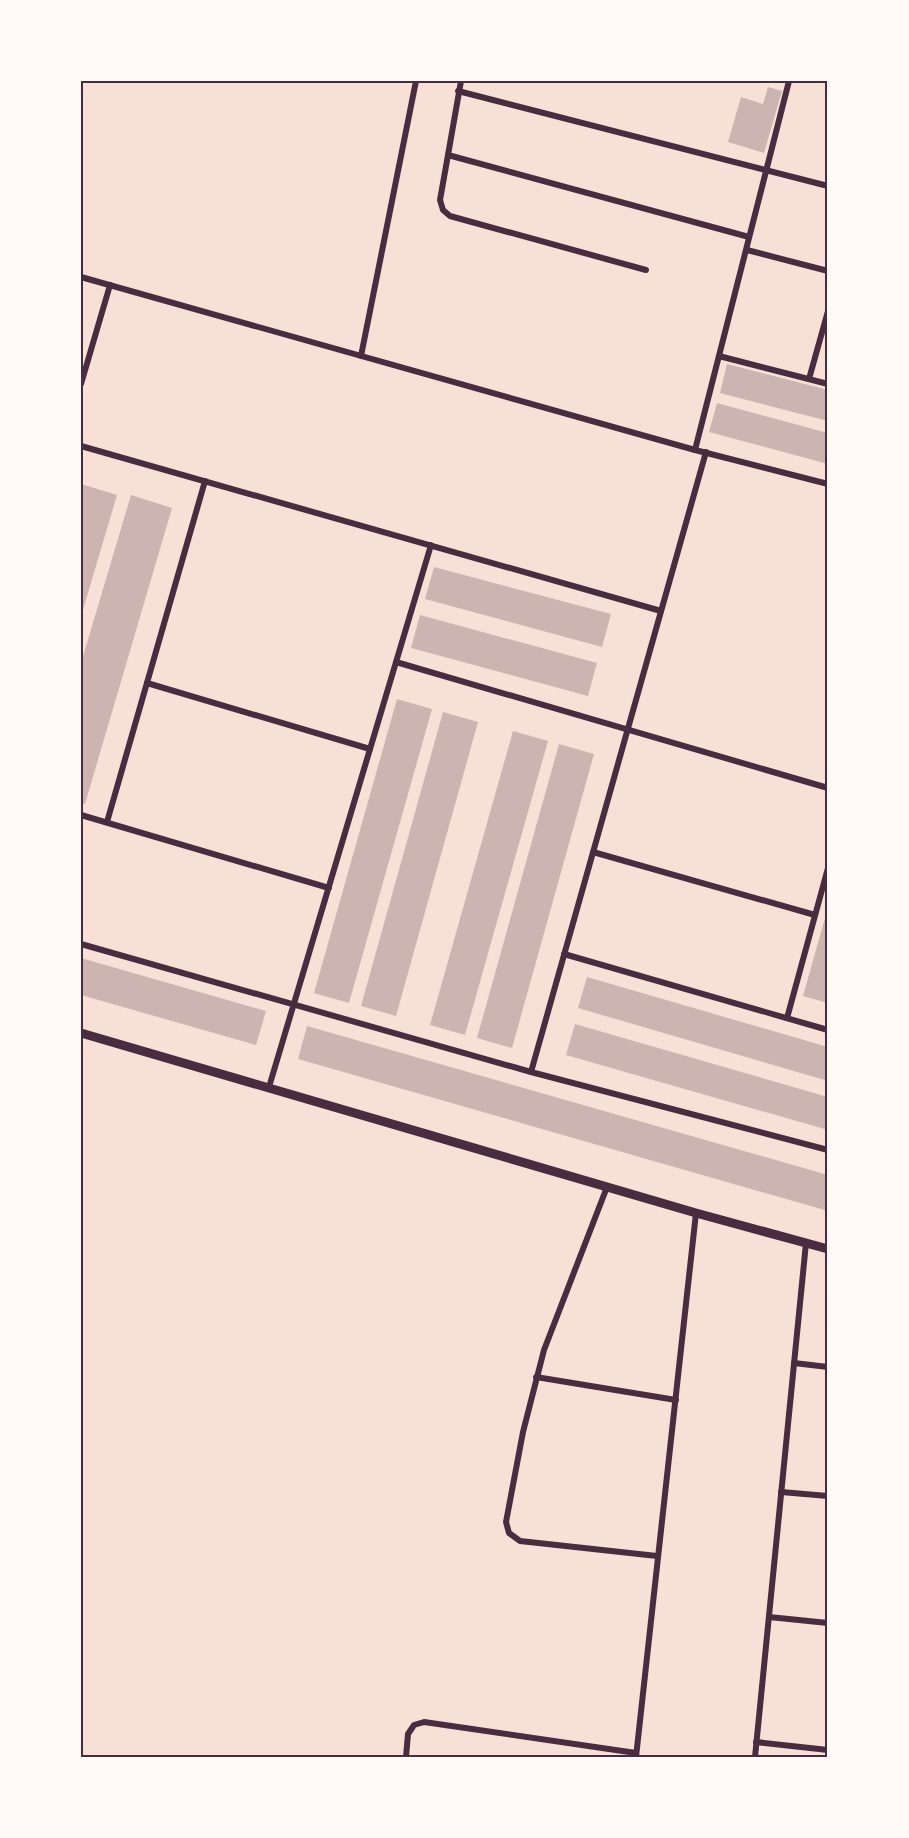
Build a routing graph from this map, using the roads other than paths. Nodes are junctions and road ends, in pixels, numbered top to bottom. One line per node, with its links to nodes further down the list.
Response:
1 (416, 81): 15 (street)
2 (460, 81): 4 (street)
3 (789, 81): 6 (street)
4 (458, 91): 5 (street); 6 (street)
5 (448, 155): 8 (street); 10 (street)
6 (766, 170): 7 (street); 8 (street)
7 (828, 186)
8 (749, 237): 9 (street)
9 (747, 250): 11 (street); 16 (street)
10 (646, 270)
11 (828, 271)
12 (81, 277): 13 (street)
13 (110, 285): 15 (street); 18 (street)
14 (828, 311): 17 (street)
15 (361, 356): 21 (street)
16 (719, 356): 17 (street); 21 (street)
17 (809, 379): 19 (street)
18 (81, 384)
19 (828, 384)
20 (81, 446): 23 (street)
21 (695, 450): 22 (street)
22 (706, 452): 24 (street); 26 (street)
23 (206, 481): 25 (street); 28 (street)
24 (828, 484)
25 (431, 545): 26 (street); 27 (street)
26 (661, 611): 29 (street)
27 (396, 662): 29 (street); 30 (street)
28 (147, 683): 30 (street); 33 (street)
29 (627, 730): 31 (street); 34 (street)
30 (370, 750): 36 (street)
31 (828, 788)
32 (81, 815): 33 (street)
33 (107, 822): 36 (street)
34 (593, 852): 37 (street); 39 (street)
35 (828, 868): 37 (street)
36 (329, 888): 40 (street)
37 (815, 915): 41 (street)
38 (81, 944): 40 (street)
39 (564, 954): 41 (street); 44 (street)
40 (295, 1004): 44 (street); 45 (street)
41 (787, 1018): 42 (street)
42 (828, 1030)
43 (81, 1033): 45 (street)
44 (531, 1072): 46 (street)
45 (269, 1087): 47 (street)
46 (828, 1150)
47 (607, 1187): 48 (street); 53 (street)
48 (696, 1213): 49 (street); 54 (street)
49 (806, 1243): 50 (street); 51 (street)
50 (828, 1249)
51 (794, 1363): 52 (street); 55 (street)
52 (828, 1367)
53 (536, 1377): 54 (street); 57 (street)
54 (676, 1400): 57 (street)
55 (781, 1492): 56 (street); 58 (street)
56 (828, 1496)
57 (657, 1556): 62 (street)
58 (769, 1617): 59 (street); 60 (street)
59 (828, 1623)
60 (756, 1742): 61 (street); 64 (street)
61 (828, 1750)
62 (636, 1755): 63 (street)
63 (406, 1757)
64 (755, 1757)

